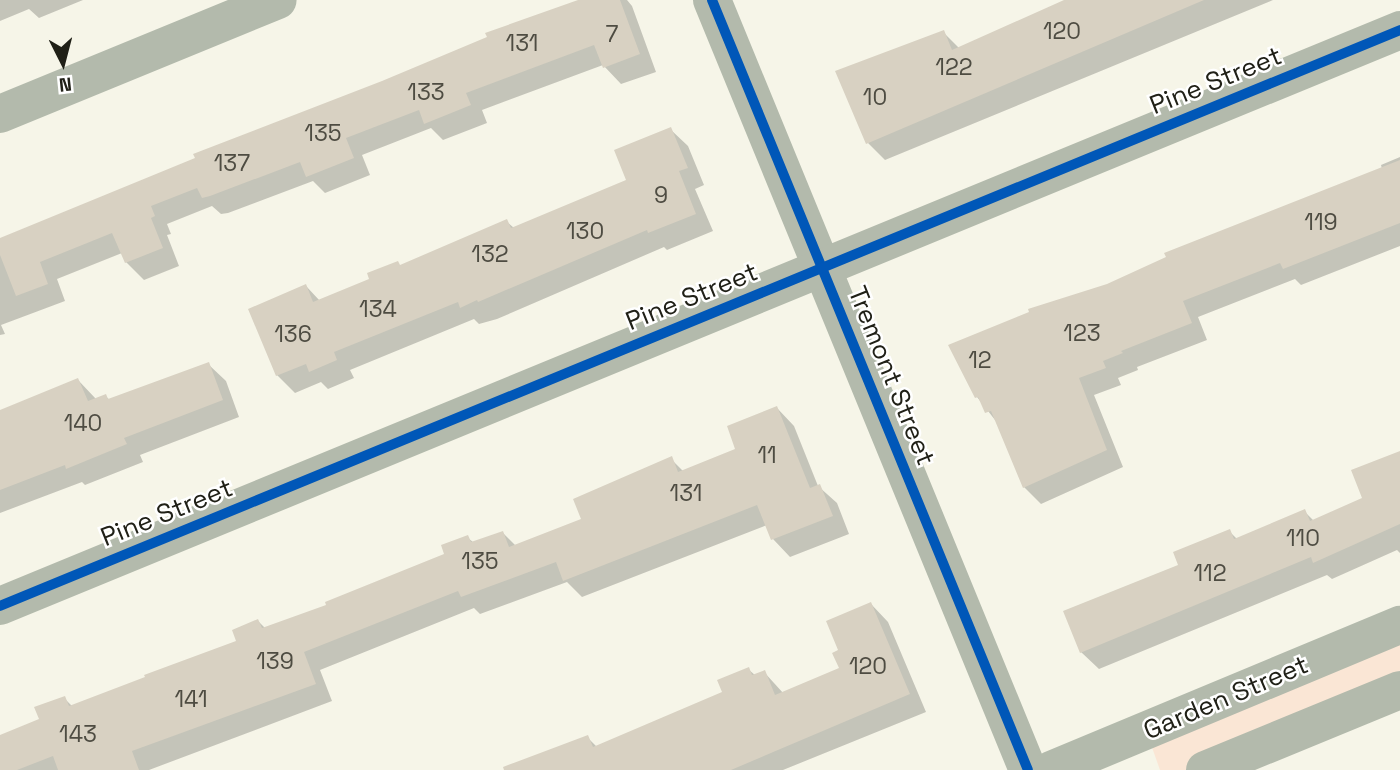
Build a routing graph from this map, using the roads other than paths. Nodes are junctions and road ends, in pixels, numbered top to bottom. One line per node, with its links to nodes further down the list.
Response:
1 (278, 0): 4 (street)
2 (712, 0): 5 (street, Tremont Street)
3 (1400, 30): 5 (street, Pine Street)
4 (0, 114)
5 (822, 268): 6 (street, Pine Street); 9 (street, Tremont Street)
6 (0, 606)
7 (1400, 625): 10 (street, Garden Street)
8 (1400, 690): 11 (street)
9 (1028, 770)
10 (1051, 770)
11 (1205, 770)

